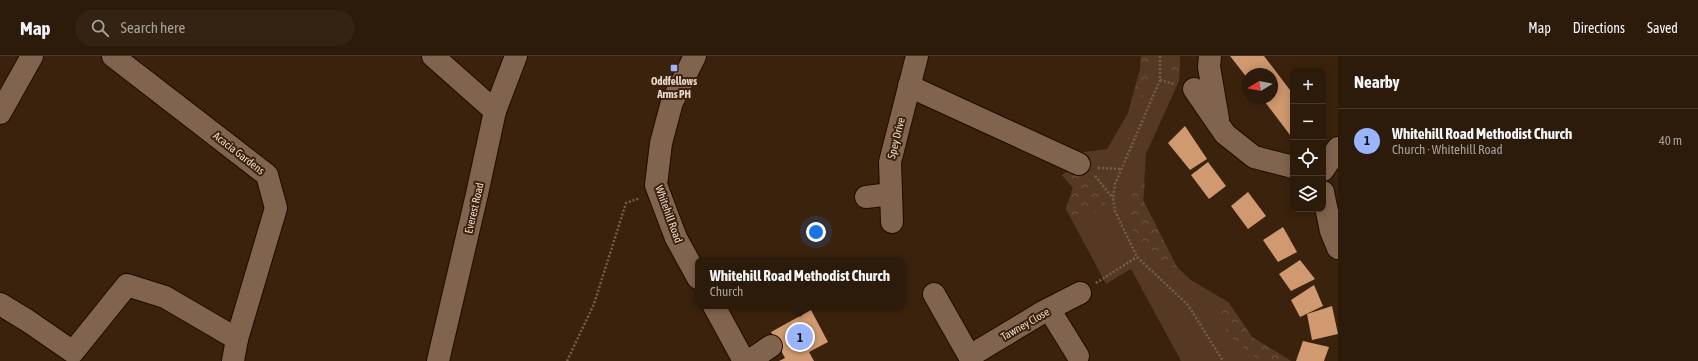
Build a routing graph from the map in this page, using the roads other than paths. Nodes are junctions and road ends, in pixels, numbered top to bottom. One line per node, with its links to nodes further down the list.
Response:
1 (32, 56): 11 (street)
2 (113, 56): 28 (street, Acacia Gardens)
3 (433, 56): 10 (street)
4 (516, 56): 10 (street, Everest Road)
5 (695, 56): 22 (street, Whitehill Road)
6 (917, 56): 8 (street, Spey Drive)
7 (1210, 56): 12 (street)
8 (909, 86): 14 (street); 17 (street, Spey Drive)
9 (1194, 90): 12 (street)
10 (495, 111): 34 (street, Everest Road)
11 (0, 113)
12 (1219, 125): 16 (street)
13 (1338, 148): 15 (street)
14 (1079, 164)
15 (1326, 166)
16 (1290, 167)
17 (891, 194): 18 (street); 20 (street, Spey Drive)
18 (866, 197)
19 (1326, 207): 21 (street)
20 (892, 222)
21 (1338, 248)
22 (695, 273)
23 (1080, 293): 27 (street, Tawney Close)
24 (934, 294): 32 (street, Tawney Close)
25 (0, 304): 30 (street)
26 (716, 309): 35 (street)
27 (1050, 309): 31 (street); 32 (street, Tawney Close)
28 (237, 339): 30 (street); 33 (street, Acacia Gardens)
29 (771, 346): 36 (street)
30 (70, 356)
31 (1078, 356)
32 (971, 359)
33 (233, 361)
34 (438, 361)
35 (744, 361)
36 (749, 361)

